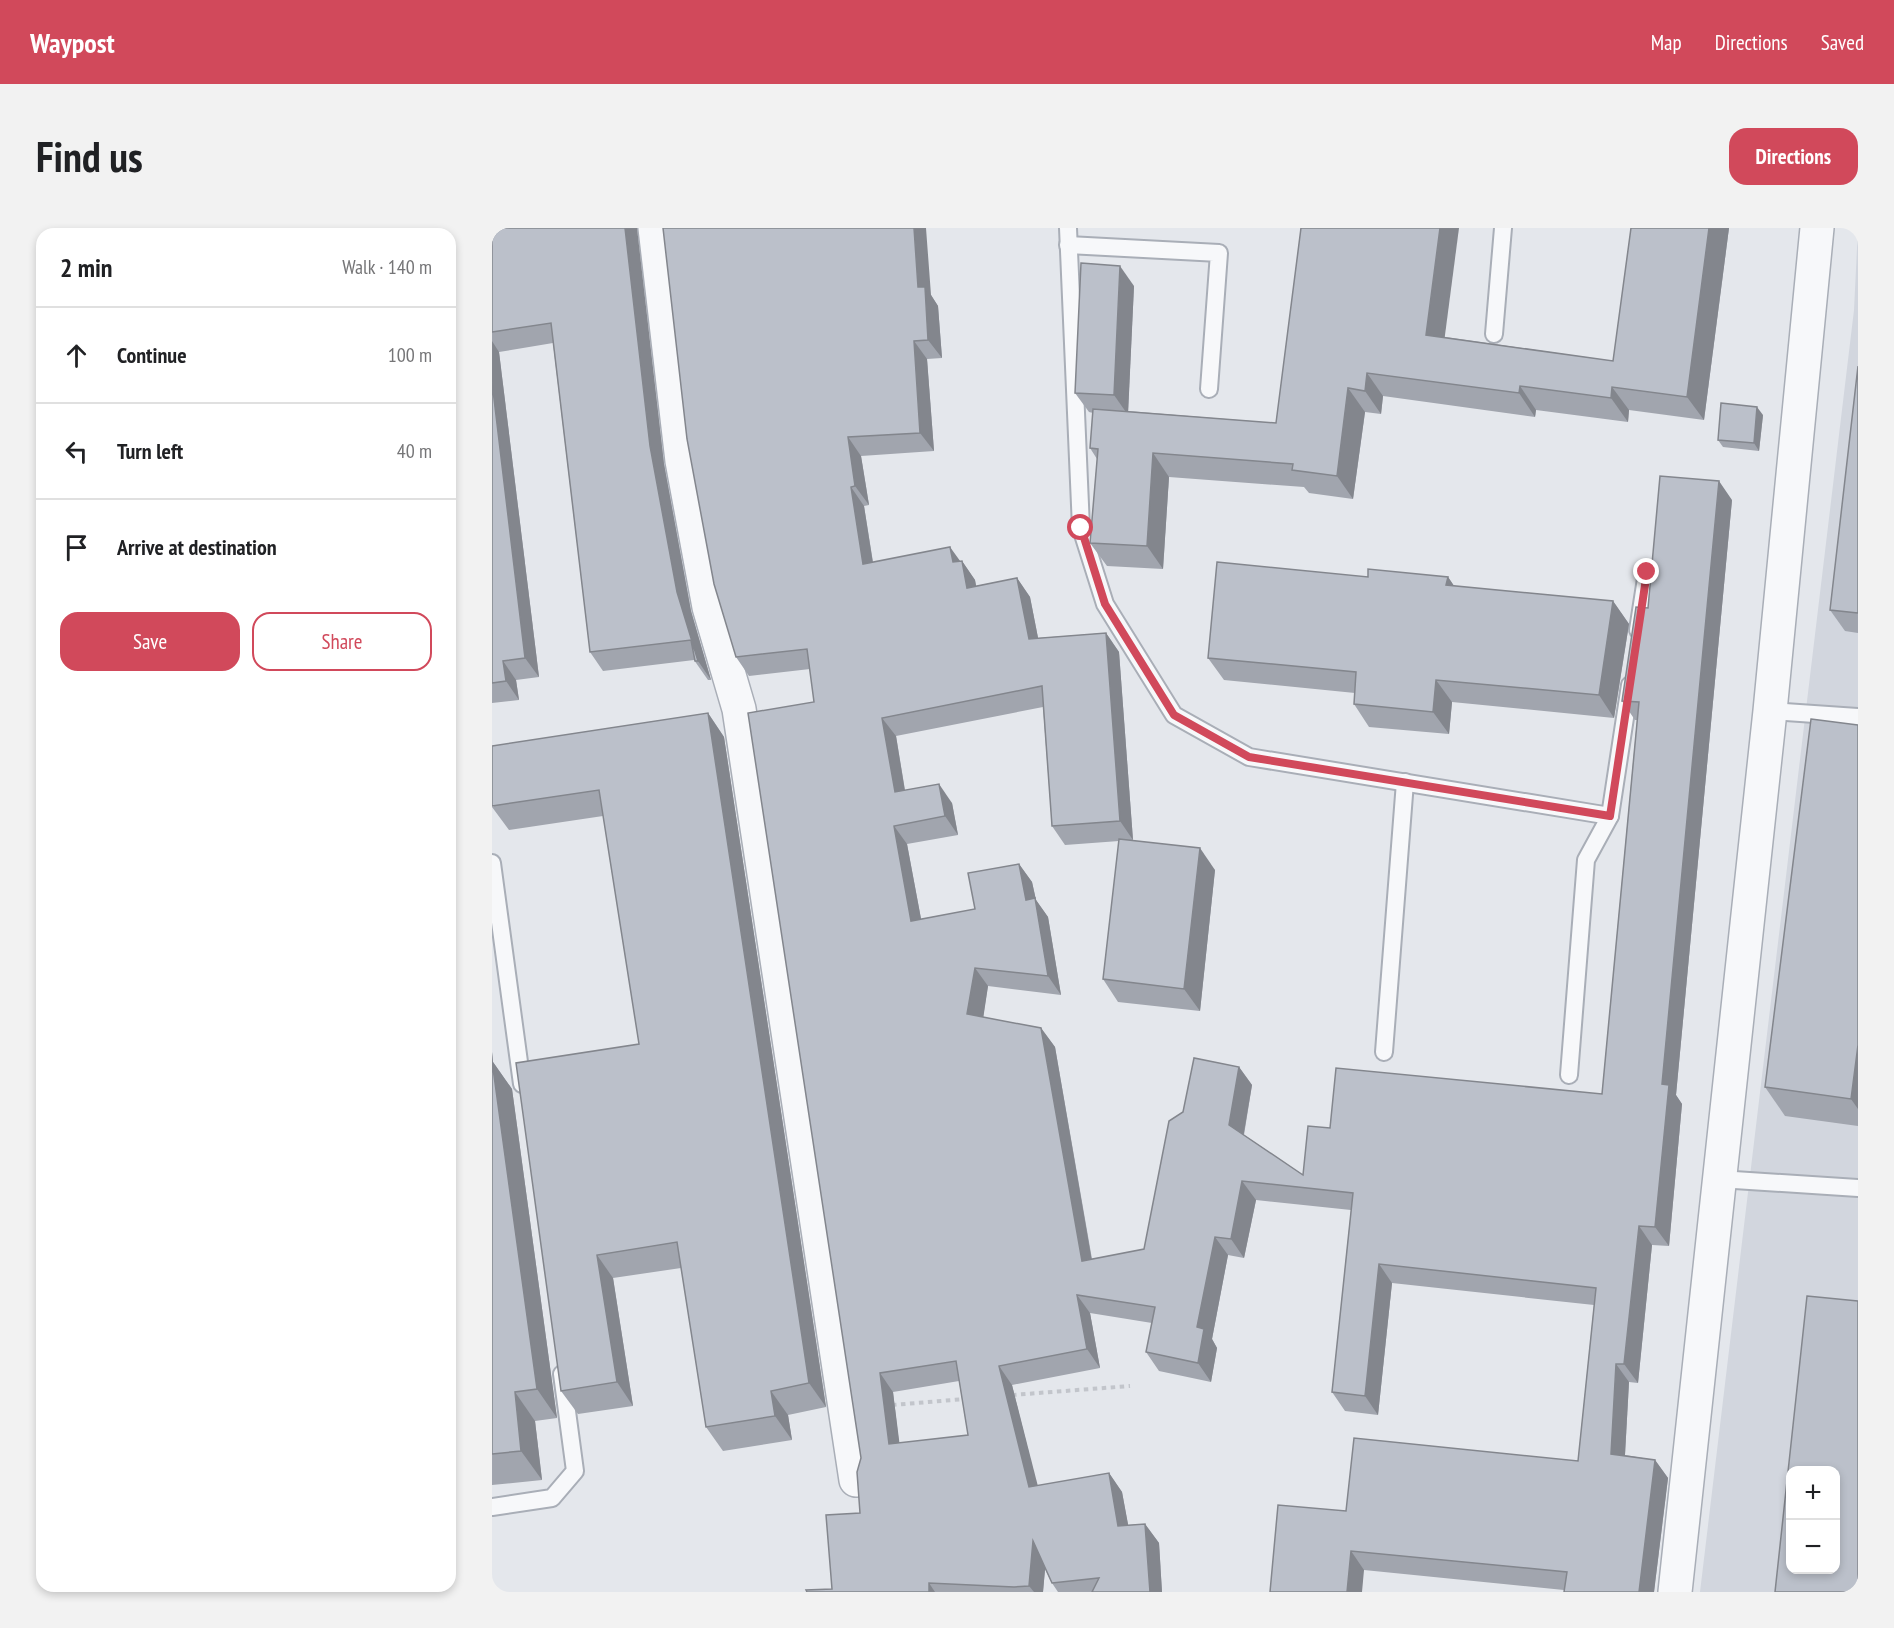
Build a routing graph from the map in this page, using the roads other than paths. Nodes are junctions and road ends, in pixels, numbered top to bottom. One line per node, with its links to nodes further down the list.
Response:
1 (655, 228): 21 (street)
2 (1503, 228): 5 (lane)
3 (1816, 228): 10 (street)
4 (1068, 236): 6 (lane); 12 (lane)
5 (1494, 334)
6 (1209, 388)
7 (1647, 572): 8 (lane)
8 (1636, 642)
9 (1633, 665): 13 (lane)
10 (1770, 711): 11 (lane); 18 (street)
11 (1858, 717)
12 (1405, 782): 13 (lane); 15 (lane)
13 (1610, 816): 16 (lane)
14 (492, 863): 17 (lane)
15 (1384, 1052)
16 (1569, 1075)
17 (524, 1097)
18 (1719, 1179): 19 (lane); 23 (street)
19 (1858, 1188)
20 (559, 1354): 22 (lane)
21 (855, 1480)
22 (492, 1507)
23 (1675, 1592)

